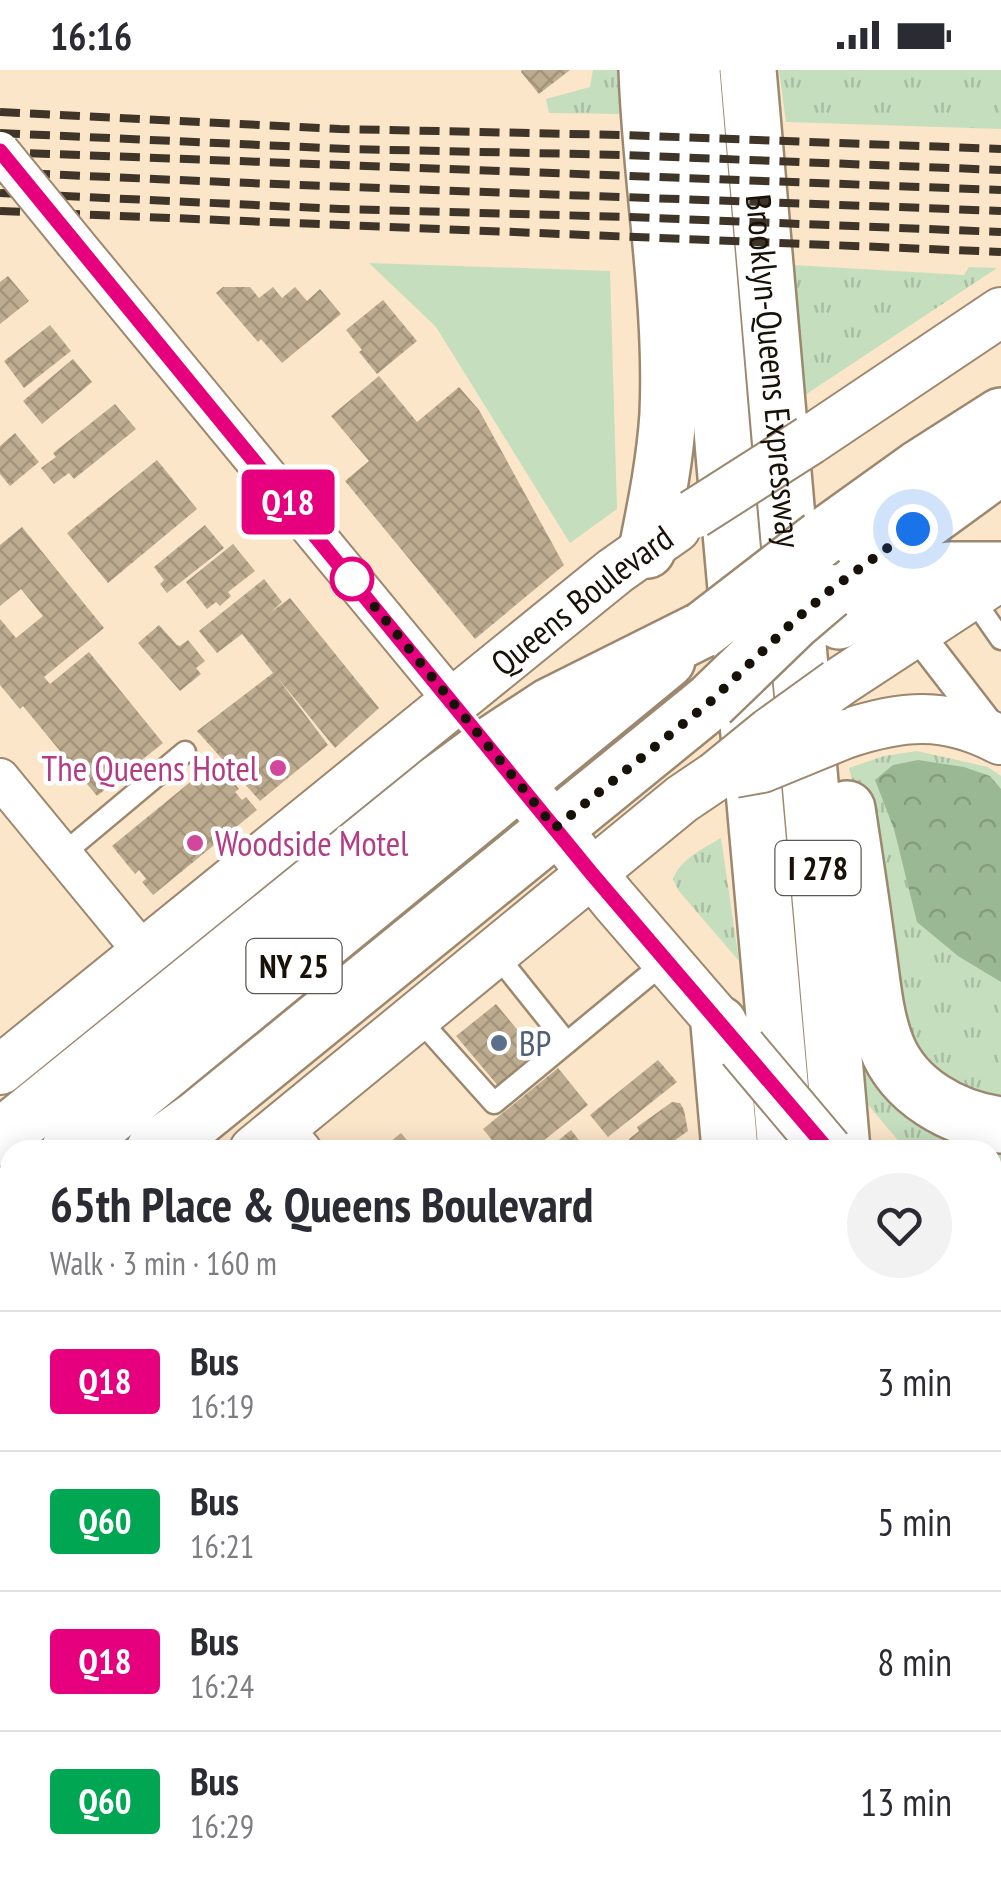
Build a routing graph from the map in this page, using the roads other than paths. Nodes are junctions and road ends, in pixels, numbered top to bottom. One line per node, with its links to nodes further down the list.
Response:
1 (648, 70): 8 (main road)
2 (692, 70): 34 (main road, Brooklyn-Queens Expressway / I 278)
3 (748, 70): 10 (main road, Brooklyn-Queens Expressway / I 278)
4 (0, 151): 13 (street, bridge)
5 (1001, 312): 8 (street, Queens Boulevard, bridge)
6 (1001, 416): 16 (main road, bridge)
7 (1001, 466): 10 (main road)
8 (647, 550): 13 (street, Queens Boulevard)
9 (991, 581): 10 (main road); 11 (street); 12 (lane)
10 (818, 601): 19 (main road, NY 25, bridge); 29 (main road); 36 (main road, Brooklyn-Queens Expressway / I 278)
11 (916, 632): 14 (street); 17 (street, bridge)
12 (1001, 640)
13 (454, 702): 16 (street); 22 (street, Queens Boulevard)
14 (994, 731): 17 (street, bridge)
15 (184, 752): 20 (lane)
16 (504, 764): 19 (street); 30 (main road); 31 (main road, NY 25)
17 (716, 776): 21 (street)
18 (0, 778): 20 (street)
19 (555, 828): 21 (street); 31 (main road, NY 25)
20 (63, 854): 22 (street)
21 (592, 874): 23 (street); 24 (street)
22 (144, 953): 28 (street, Queens Boulevard)
23 (496, 954): 25 (street); 27 (lane)
24 (666, 962): 26 (street); 27 (lane)
25 (417, 1017): 27 (lane); 32 (street)
26 (730, 1036): 33 (main road); 35 (street, bridge)
27 (567, 1043)
28 (0, 1070)
29 (1001, 1125)
30 (0, 1138)
31 (108, 1140)
32 (282, 1140)
33 (730, 1140)
34 (785, 1140)
35 (819, 1140)
36 (842, 1140)

